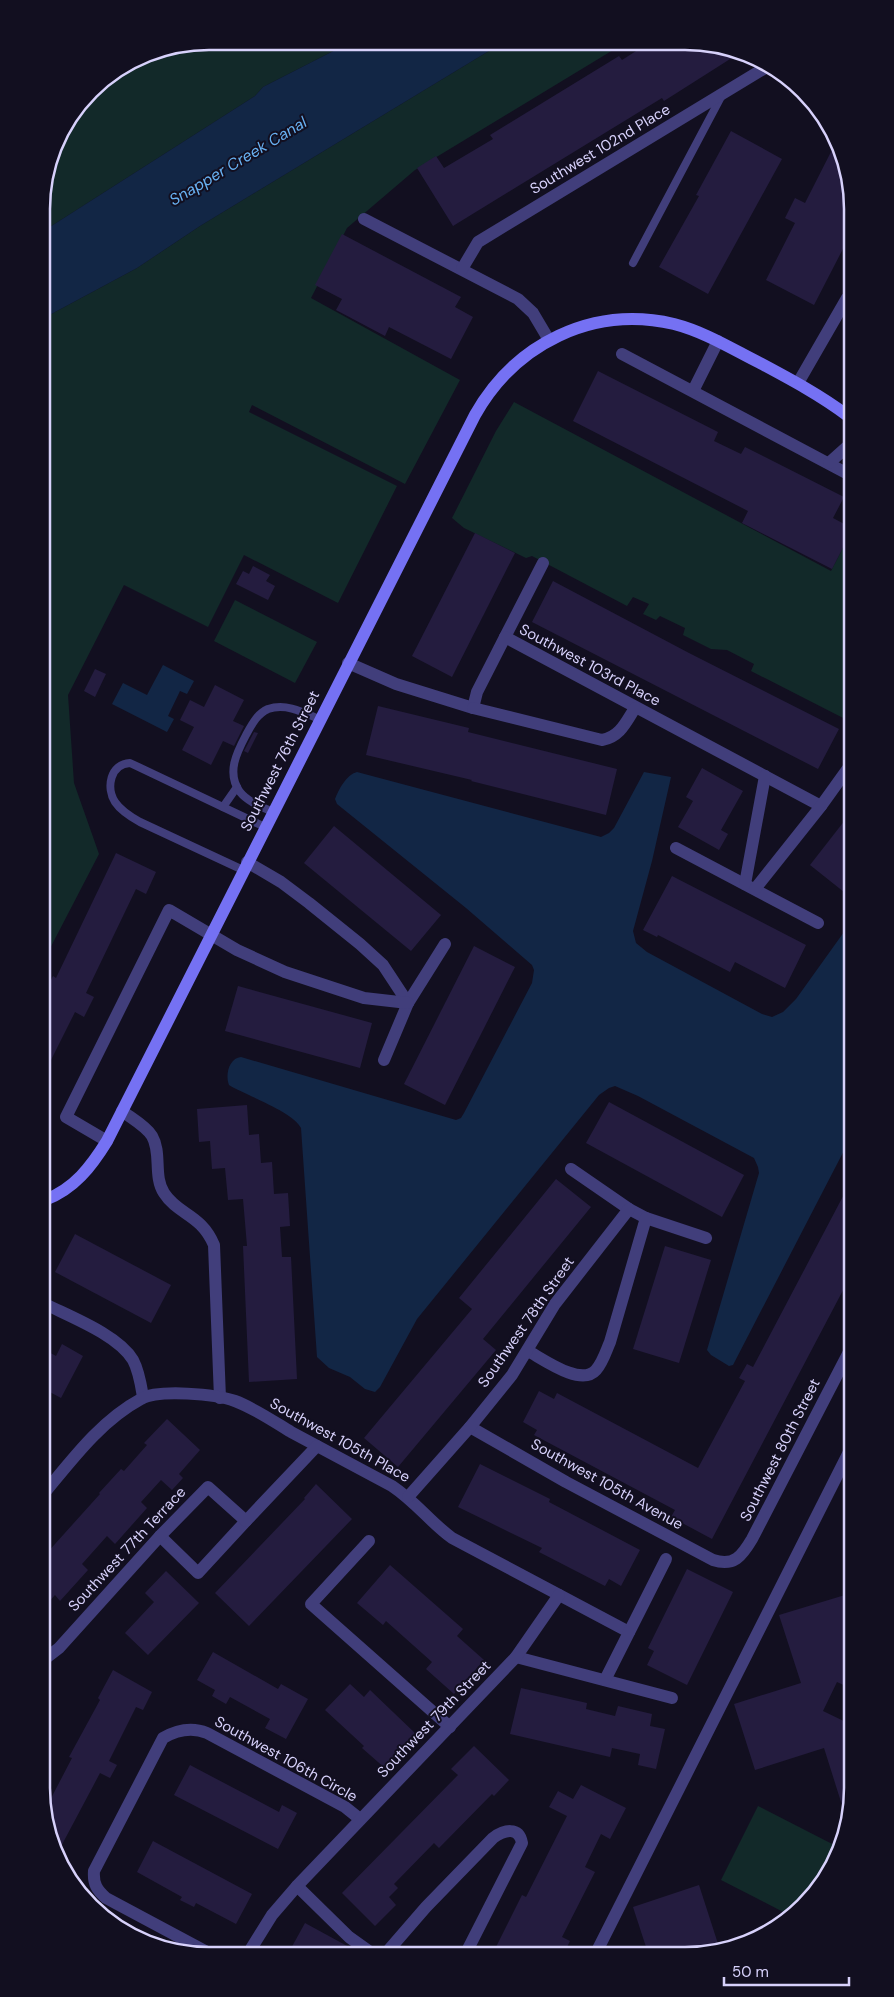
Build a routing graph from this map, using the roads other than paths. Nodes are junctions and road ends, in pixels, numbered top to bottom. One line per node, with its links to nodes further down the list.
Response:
1 (762, 70): 2 (street, Southwest 102nd Place)
2 (723, 93): 4 (lane); 5 (street, Southwest 102nd Place)
3 (364, 219): 5 (street)
4 (633, 263)
5 (462, 269): 7 (street)
6 (844, 303): 10 (street)
7 (549, 340): 8 (street); 18 (street, Southwest 76th Street)
8 (718, 341): 10 (street); 11 (street)
9 (622, 354): 11 (street)
10 (798, 383): 12 (street)
11 (692, 391): 14 (street)
12 (844, 413)
13 (844, 450): 14 (street)
14 (829, 464): 15 (street)
15 (844, 472)
16 (543, 563): 17 (street)
17 (505, 637): 19 (street, Southwest 103rd Place); 20 (street, Southwest 103rd Place)
18 (348, 663): 19 (street); 21 (street, Southwest 76th Street)
19 (473, 708): 20 (street)
20 (635, 708): 23 (street, Southwest 103rd Place)
21 (320, 719): 24 (lane); 27 (street, Southwest 76th Street)
22 (844, 774): 25 (street)
23 (765, 776): 25 (street, Southwest 103rd Place); 31 (street)
24 (237, 786): 26 (lane); 27 (lane)
25 (821, 806): 31 (street)
26 (223, 807): 28 (lane); 30 (lane)
27 (273, 812): 28 (street, Southwest 76th Street)
28 (265, 827): 30 (street, Southwest 76th Street)
29 (676, 848): 31 (street)
30 (245, 866): 33 (street, Southwest 76th Street); 35 (street)
31 (750, 887): 32 (street)
32 (818, 923)
33 (212, 934): 35 (street); 37 (street, Southwest 76th Street); 38 (street)
34 (445, 944): 35 (street)
35 (408, 1003): 36 (street)
36 (384, 1060)
37 (122, 1111): 38 (street, Southwest 76th Street); 48 (street)
38 (106, 1141): 40 (street, Southwest 76th Street)
39 (571, 1169): 41 (street)
40 (50, 1197)
41 (629, 1209): 42 (street); 45 (street, Southwest 78th Street)
42 (646, 1218): 43 (street); 45 (street)
43 (706, 1238)
44 (50, 1307): 47 (street)
45 (528, 1351): 49 (street, Southwest 78th Street)
46 (844, 1362): 58 (street, Southwest 80th Street)
47 (143, 1397): 48 (street, Southwest 105th Place); 52 (street)
48 (220, 1398): 50 (street, Southwest 105th Place)
49 (470, 1427): 53 (street, Southwest 78th Street); 58 (street, Southwest 105th Avenue)
50 (317, 1446): 53 (street, Southwest 105th Place); 54 (street)
51 (844, 1462): 73 (street)
52 (50, 1485)
53 (408, 1497): 59 (street, Southwest 105th Place)
54 (246, 1521): 55 (street, Southwest 77th Terrace); 55 (street)
55 (160, 1536): 61 (street, Southwest 77th Terrace)
56 (369, 1541): 65 (street)
57 (666, 1559): 60 (street)
58 (731, 1563)
59 (559, 1595): 60 (street, Southwest 105th Place); 62 (street, Southwest 79th Street)
60 (629, 1632): 63 (street)
61 (50, 1655)
62 (516, 1657): 63 (street); 65 (street, Southwest 79th Street)
63 (605, 1680): 64 (street)
64 (672, 1698)
65 (450, 1727): 66 (street, Southwest 79th Street)
66 (360, 1819): 67 (street, Southwest 79th Street); 68 (street, Southwest 106th Circle)
67 (297, 1886): 69 (street, Southwest 79th Street); 70 (street)
68 (198, 1947)
69 (252, 1947)
70 (363, 1947)
71 (391, 1947): 72 (street)
72 (469, 1947)
73 (599, 1947)

